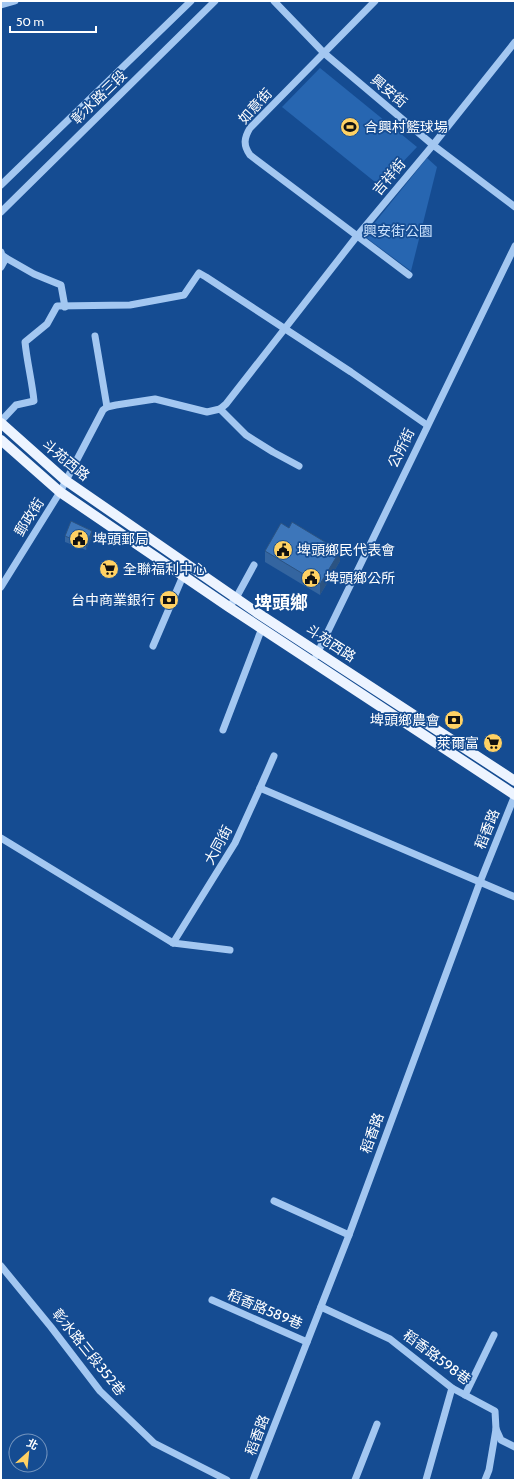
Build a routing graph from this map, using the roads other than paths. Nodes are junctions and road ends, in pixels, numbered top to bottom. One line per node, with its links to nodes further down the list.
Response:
1 (15, 1): 6 (street)
2 (191, 1): 10 (street, 彰水路三段)
3 (215, 1): 12 (street, 彰水路三段)
4 (274, 1): 8 (street, 興安街)
5 (375, 1): 8 (street, 如意街)
6 (1, 5)
7 (515, 42): 9 (street, 吉祥街)
8 (324, 53): 9 (street, 興安街); 13 (street, 如意街)
9 (433, 145): 11 (street, 興安街); 13 (street, 吉祥街)
10 (1, 185)
11 (515, 207)
12 (1, 212)
13 (357, 236): 18 (street, 如意街); 20 (street, 吉祥街)
14 (515, 246): 25 (street, 公所街)
15 (1, 252): 16 (street)
16 (6, 258): 17 (street); 19 (street)
17 (1, 267)
18 (409, 275)
19 (65, 307): 20 (street); 24 (street)
20 (284, 329): 23 (street, 吉祥街); 25 (street)
21 (95, 336): 22 (street)
22 (107, 407): 23 (street); 28 (street, 郵政街)
23 (220, 409): 27 (street)
24 (1, 422): 28 (main road, 斗苑西路)
25 (427, 426): 37 (street, 公所街)
26 (1, 440): 29 (main road, 斗苑西路)
27 (299, 466)
28 (65, 480): 29 (street, 郵政街); 33 (main road, 斗苑西路)
29 (60, 492): 31 (main road, 斗苑西路); 32 (street, 郵政街)
30 (254, 565): 33 (street)
31 (182, 576): 34 (main road, 斗苑西路); 36 (street)
32 (1, 587)
33 (236, 598): 34 (street); 37 (main road, 斗苑西路)
34 (229, 607): 35 (main road, 斗苑西路)
35 (262, 628): 38 (main road, 斗苑西路); 39 (street)
36 (153, 646)
37 (318, 652): 38 (street, 公所街); 41 (main road, 斗苑西路)
38 (312, 662): 43 (main road, 斗苑西路)
39 (223, 730)
40 (274, 756): 42 (street, 大同街)
41 (515, 781)
42 (260, 788): 45 (street); 47 (street, 大同街)
43 (515, 795): 45 (street, 稻香路)
44 (1, 838): 47 (street)
45 (480, 882): 46 (street); 50 (street, 稻香路)
46 (515, 897)
47 (173, 943): 48 (street)
48 (230, 950)
49 (274, 1201): 50 (street)
50 (349, 1234): 53 (street, 稻香路)
51 (1, 1266): 61 (street, 彰水路三段352巷)
52 (212, 1300): 55 (street, 稻香路589巷)
53 (321, 1307): 55 (street, 稻香路); 56 (street, 稻香路598巷)
54 (494, 1335): 57 (street)
55 (307, 1342): 62 (street, 稻香路)
56 (452, 1388): 57 (street, 稻香路598巷); 64 (street)
57 (466, 1395): 59 (street, 稻香路598巷)
58 (377, 1424): 63 (street)
59 (496, 1429): 60 (street); 65 (street)
60 (515, 1447)
61 (227, 1480)
62 (253, 1480)
63 (355, 1480)
64 (426, 1480)
65 (485, 1480)

